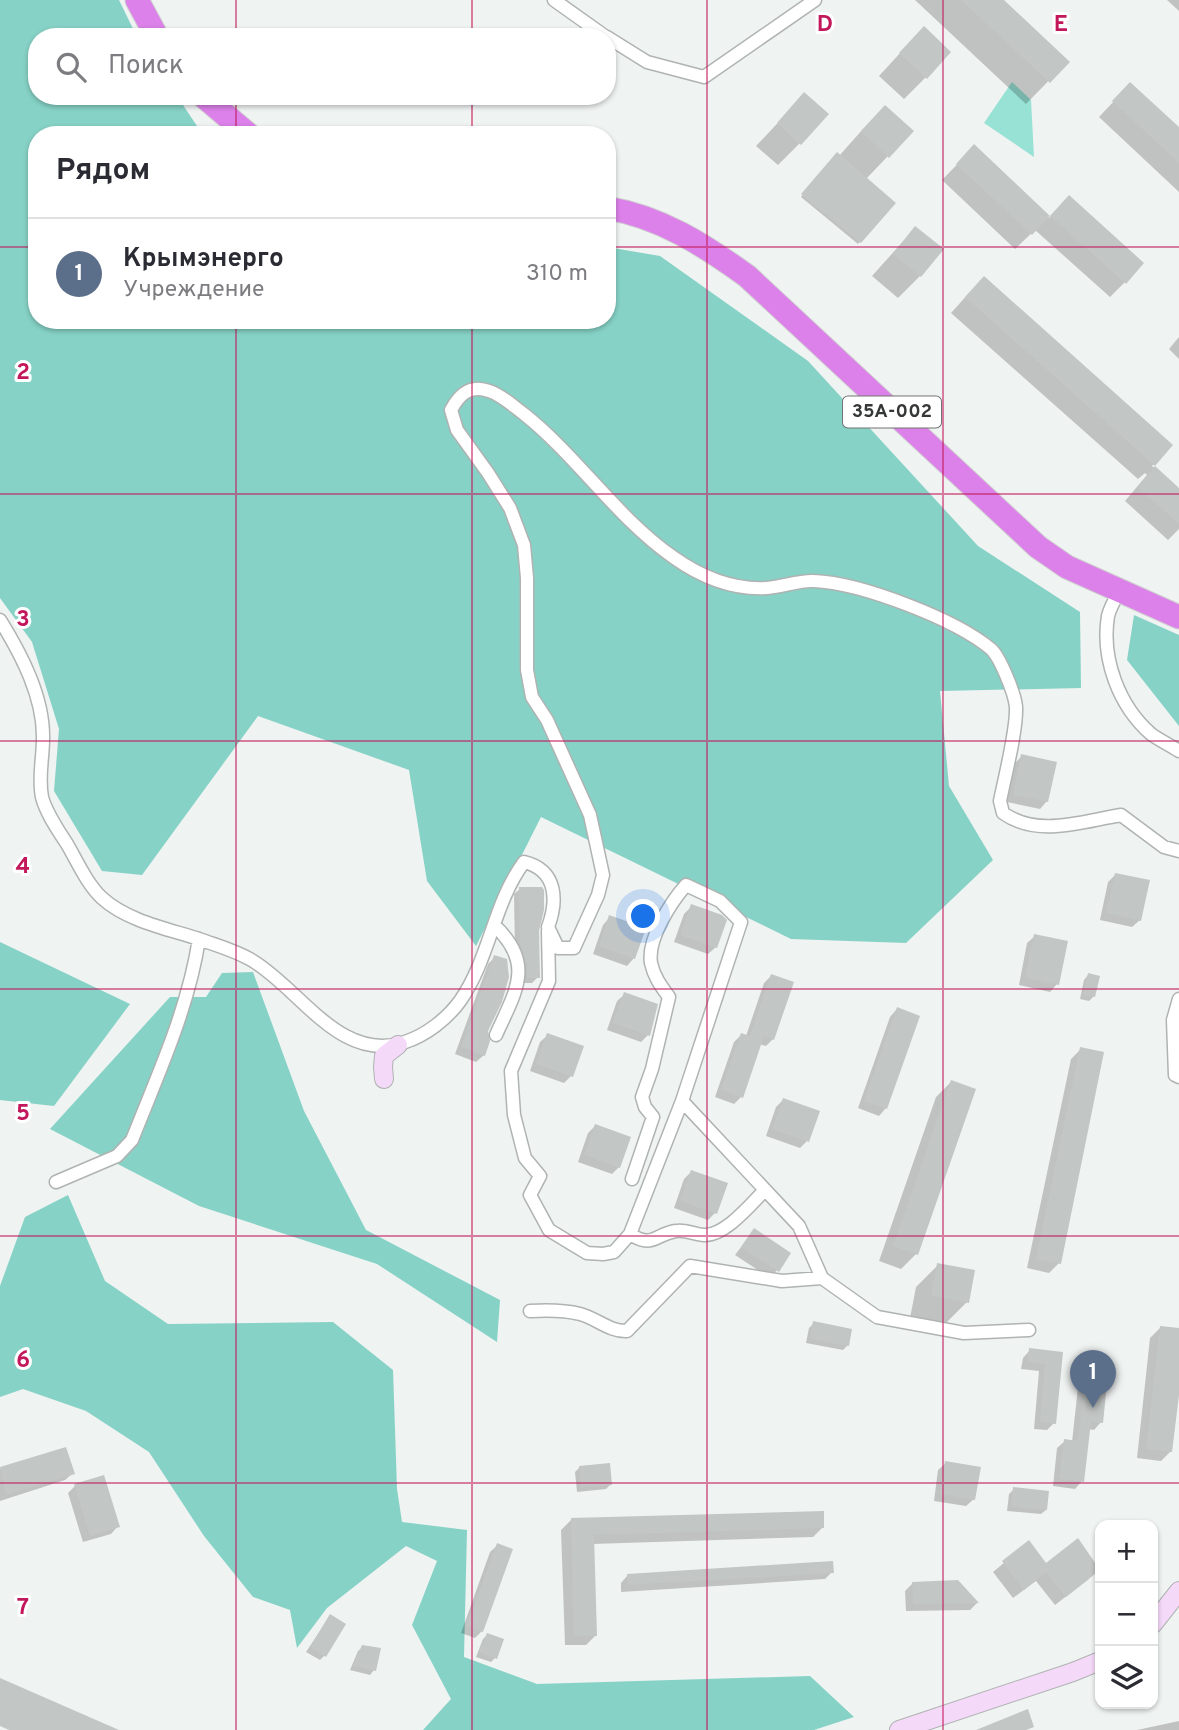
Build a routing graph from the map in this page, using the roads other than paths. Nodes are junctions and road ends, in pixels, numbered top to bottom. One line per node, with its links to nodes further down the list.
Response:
1 (137, 0): 4 (highway)
2 (554, 0): 5 (street)
3 (815, 0): 6 (street)
4 (152, 28)
5 (594, 28)
6 (616, 43)
7 (214, 105): 8 (highway)
8 (238, 126)
9 (616, 209): 10 (highway, 35А-002)
10 (1119, 592): 11 (highway, 35А-002); 13 (street)
11 (1179, 617)
12 (0, 620): 17 (street)
13 (1179, 751)
14 (1179, 851): 16 (street)
15 (494, 925): 16 (street); 19 (street); 20 (street)
16 (548, 927): 27 (street)
17 (199, 939): 20 (street); 25 (street)
18 (1179, 999): 21 (street)
19 (496, 1035)
20 (398, 1045): 22 (main road)
21 (1179, 1077)
22 (384, 1079)
23 (682, 1101): 24 (street); 26 (street); 27 (street)
24 (632, 1178)
25 (56, 1182)
26 (765, 1190): 27 (street); 28 (street)
27 (630, 1234)
28 (822, 1278): 29 (street); 30 (street)
29 (530, 1311)
30 (1029, 1330)
31 (1179, 1591): 32 (main road)
32 (1158, 1618)
33 (1095, 1663): 34 (main road)
34 (899, 1730)

